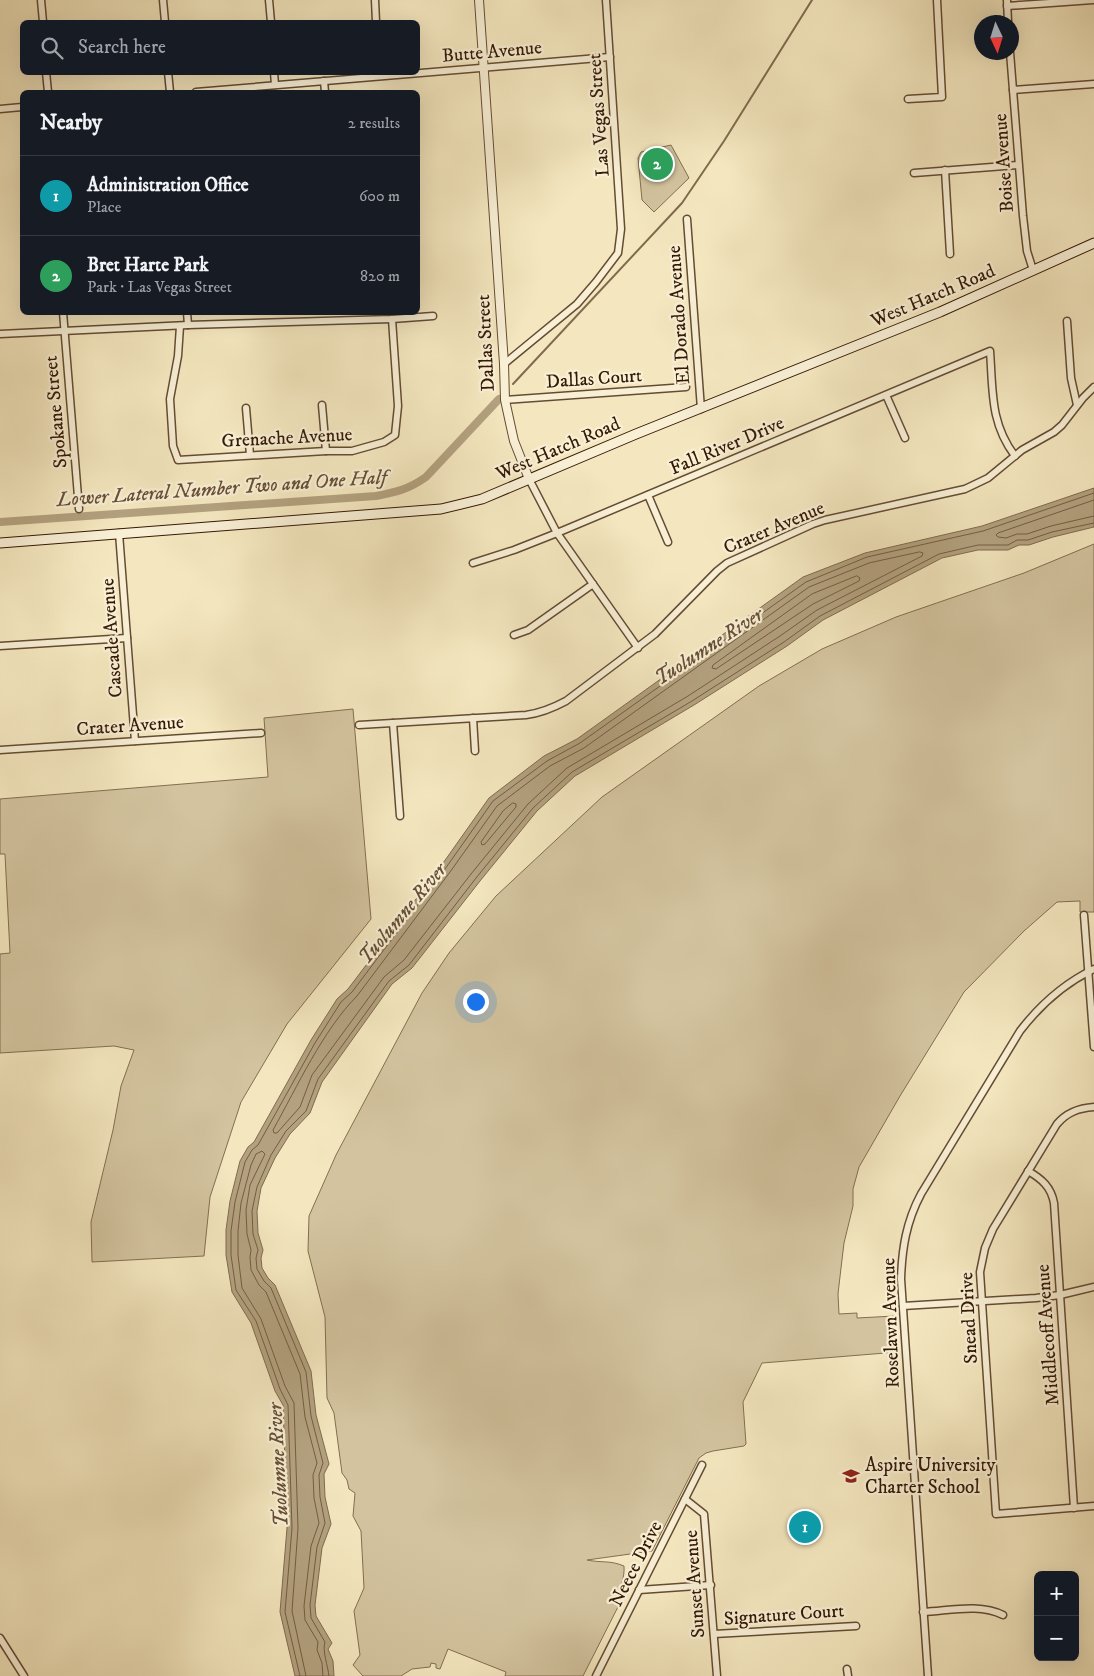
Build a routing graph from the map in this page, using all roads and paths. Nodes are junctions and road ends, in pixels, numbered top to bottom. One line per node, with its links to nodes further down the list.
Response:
1 (41, 0): 10 (street)
2 (163, 0): 11 (street)
3 (269, 0): 12 (street)
4 (375, 0): 13 (street)
5 (479, 0): 16 (street, Dallas Street)
6 (606, 0): 14 (street, Las Vegas Street)
7 (936, 0): 30 (street)
8 (1094, 0): 9 (street)
9 (1007, 3)
10 (42, 20)
11 (165, 20)
12 (271, 20)
13 (376, 20)
14 (610, 57): 16 (street, Butte Avenue); 50 (street, Las Vegas Street)
15 (1011, 60): 29 (street, Boise Avenue)
16 (484, 67): 17 (street, Butte Avenue); 50 (street, Dallas Street)
17 (420, 71)
18 (46, 75): 25 (street)
19 (168, 75): 26 (street)
20 (274, 75): 24 (street)
21 (372, 75): 22 (street, Butte Avenue)
22 (324, 81): 24 (street, Butte Avenue); 28 (street)
23 (1094, 84): 29 (street)
24 (275, 85): 27 (street, Butte Avenue)
25 (48, 90)
26 (170, 90)
27 (219, 90)
28 (325, 90)
29 (1013, 90): 33 (street, Boise Avenue)
30 (908, 99)
31 (20, 107): 32 (street)
32 (0, 109)
33 (1018, 165): 34 (street); 39 (street, Boise Avenue)
34 (945, 170): 35 (street); 38 (street)
35 (914, 173)
36 (686, 219): 58 (street, El Dorado Avenue)
37 (1094, 243): 39 (main road, West Hatch Road)
38 (950, 254)
39 (1033, 270): 58 (main road, West Hatch Road)
40 (63, 315): 48 (street, Spokane Street)
41 (187, 315): 46 (street)
42 (342, 316): 44 (street); 46 (street)
43 (433, 316): 44 (street)
44 (392, 319): 60 (street, Grenache Avenue)
45 (1068, 321): 56 (street)
46 (188, 325): 47 (street)
47 (180, 326): 48 (street); 61 (street, Grenache Avenue)
48 (64, 331): 49 (street); 65 (street, Spokane Street)
49 (0, 334)
50 (504, 364): 54 (street, Dallas Street)
51 (686, 387): 54 (street, Dallas Court)
52 (1094, 387): 56 (street, Crater Avenue)
53 (886, 395): 59 (street); 62 (street, Fall River Drive); 64 (street, Fall River Drive)
54 (505, 400): 63 (street, Dallas Street)
55 (322, 405): 60 (street)
56 (1077, 405): 62 (street, Crater Avenue)
57 (246, 408): 61 (street)
58 (701, 409): 63 (main road, West Hatch Road)
59 (904, 438)
60 (326, 451): 61 (street, Grenache Avenue)
61 (250, 455)
62 (1015, 456): 75 (street, Crater Avenue)
63 (529, 479): 66 (main road, West Hatch Road); 67 (street, Dallas Street)
64 (648, 495): 67 (street, Fall River Drive); 68 (street)
65 (79, 509)
66 (119, 533): 69 (main road, West Hatch Road); 73 (street, Cascade Avenue)
67 (557, 533): 70 (street, Fall River Drive); 71 (street, Dallas Street)
68 (668, 542)
69 (0, 543)
70 (473, 563)
71 (593, 584): 72 (street); 75 (street, Dallas Street)
72 (514, 635)
73 (127, 638): 74 (street); 80 (street, Cascade Avenue)
74 (0, 646)
75 (638, 648): 76 (street, Crater Avenue)
76 (473, 718): 77 (street, Crater Avenue); 82 (street)
77 (393, 723): 78 (street, Crater Avenue); 83 (street)
78 (359, 725)
79 (261, 733): 80 (street, Crater Avenue)
80 (135, 741): 81 (street, Crater Avenue)
81 (0, 750)
82 (475, 751)
83 (400, 816)
84 (1084, 915): 85 (street)
85 (1092, 970): 86 (street); 92 (street, Roselawn Avenue)
86 (1094, 1047)
87 (1094, 1107): 88 (street, Snead Drive)
88 (1028, 1171): 90 (street, Middlecoff Avenue); 91 (street, Snead Drive)
89 (1094, 1286): 90 (street)
90 (1060, 1295): 91 (street); 96 (street, Middlecoff Avenue)
91 (981, 1301): 92 (street); 96 (street, Snead Drive)
92 (903, 1306): 99 (street, Roselawn Avenue)
93 (702, 1465): 94 (street, Neece Drive)
94 (685, 1499): 97 (street, Sunset Avenue); 98 (street, Neece Drive)
95 (1094, 1506): 96 (street)
96 (1074, 1508)
97 (711, 1585): 98 (street); 102 (street, Sunset Avenue)
98 (639, 1590): 105 (street, Neece Drive)
99 (923, 1612): 100 (street); 107 (street, Roselawn Avenue)
100 (1003, 1615)
101 (856, 1626): 102 (street, Signature Court)
102 (714, 1634): 106 (street, Sunset Avenue)
103 (0, 1638): 104 (street)
104 (24, 1676)
105 (596, 1676)
106 (717, 1676)
107 (928, 1676)

